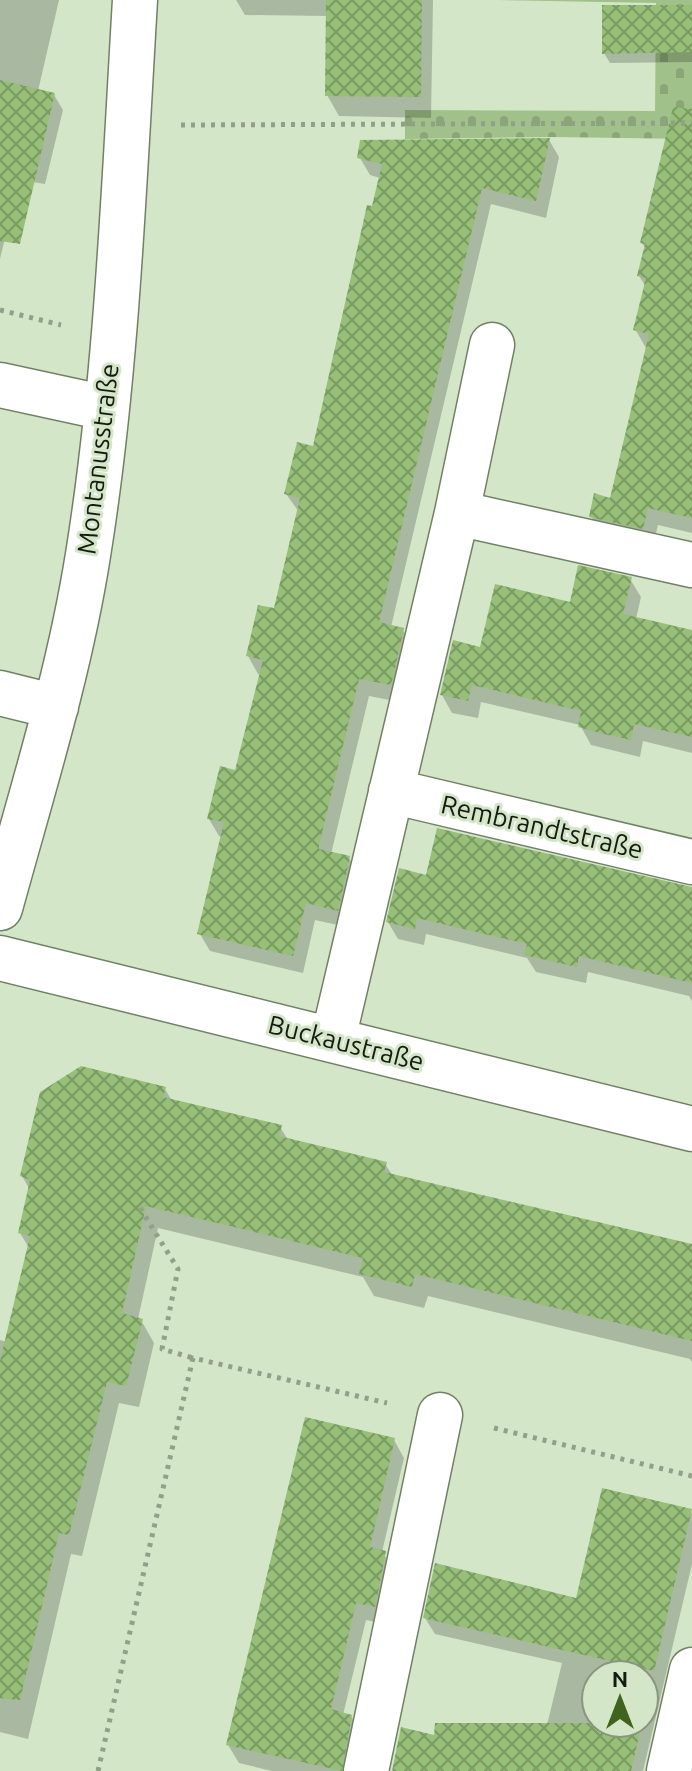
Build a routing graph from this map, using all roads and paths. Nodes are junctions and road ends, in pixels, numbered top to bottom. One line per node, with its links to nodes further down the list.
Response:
1 (135, 0): 3 (street, Montanusstraße)
2 (692, 123): 3 (path)
3 (128, 125): 6 (street, Montanusstraße)
4 (492, 345): 7 (street)
5 (0, 385): 6 (street)
6 (106, 408): 10 (street, Montanusstraße)
7 (457, 513): 8 (street); 11 (street)
8 (692, 565)
9 (0, 693): 10 (street)
10 (56, 707): 13 (street, Montanusstraße)
11 (391, 791): 12 (street, Rembrandtstraße); 15 (street)
12 (692, 862)
13 (0, 908)
14 (0, 958): 15 (street, Buckaustraße)
15 (333, 1039): 16 (street, Buckaustraße)
16 (692, 1129)
17 (140, 1208): 18 (path)
18 (193, 1358): 19 (path); 22 (path)
19 (440, 1415): 20 (path); 23 (street)
20 (692, 1476)
21 (692, 1670): 24 (street)
22 (98, 1771)
23 (366, 1771)
24 (669, 1771)

